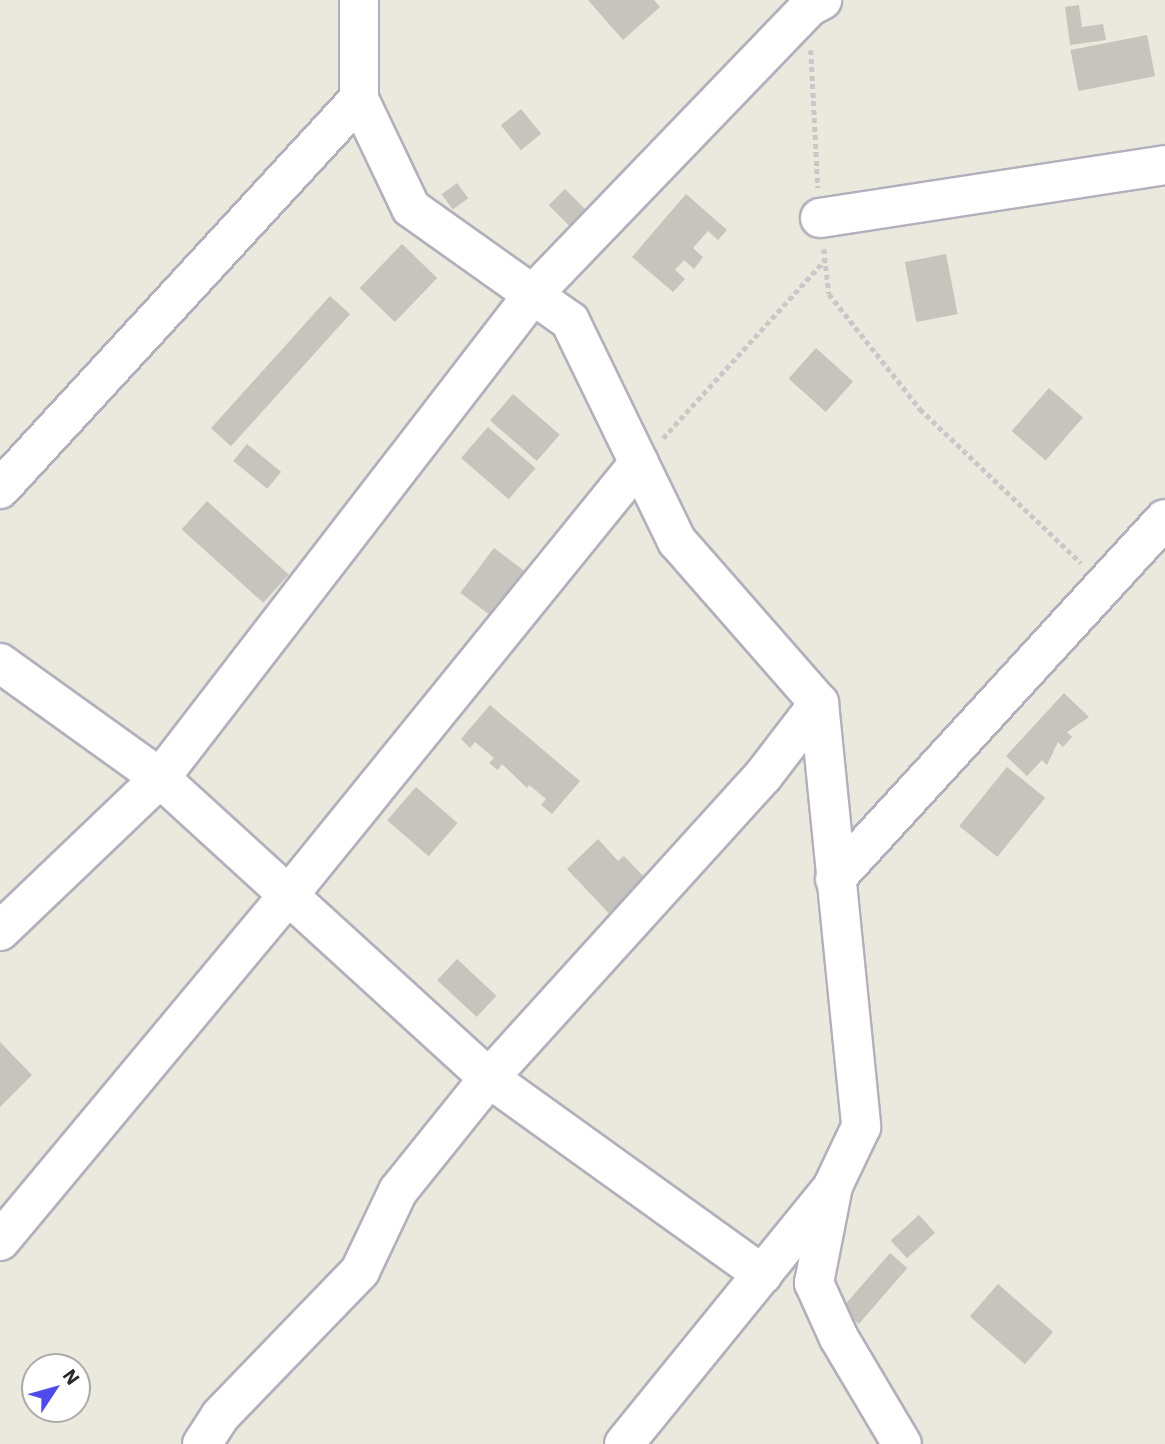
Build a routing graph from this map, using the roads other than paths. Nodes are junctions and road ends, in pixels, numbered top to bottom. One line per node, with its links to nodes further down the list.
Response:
1 (359, 0): 3 (street)
2 (816, 3): 6 (street)
3 (359, 99): 6 (street); 8 (street)
4 (1165, 165): 5 (street)
5 (820, 218)
6 (535, 292): 7 (street); 12 (street)
7 (639, 463): 11 (street); 14 (street)
8 (0, 489)
9 (1165, 519): 13 (street)
10 (0, 663): 12 (street)
11 (818, 703): 13 (street); 16 (street)
12 (160, 778): 14 (street); 15 (street)
13 (835, 879): 17 (street)
14 (288, 897): 16 (street); 18 (street)
15 (0, 931)
16 (489, 1078): 19 (street); 20 (street)
17 (833, 1186): 19 (street); 22 (street)
18 (0, 1241)
19 (764, 1275): 21 (street)
20 (202, 1444)
21 (624, 1444)
22 (902, 1444)

